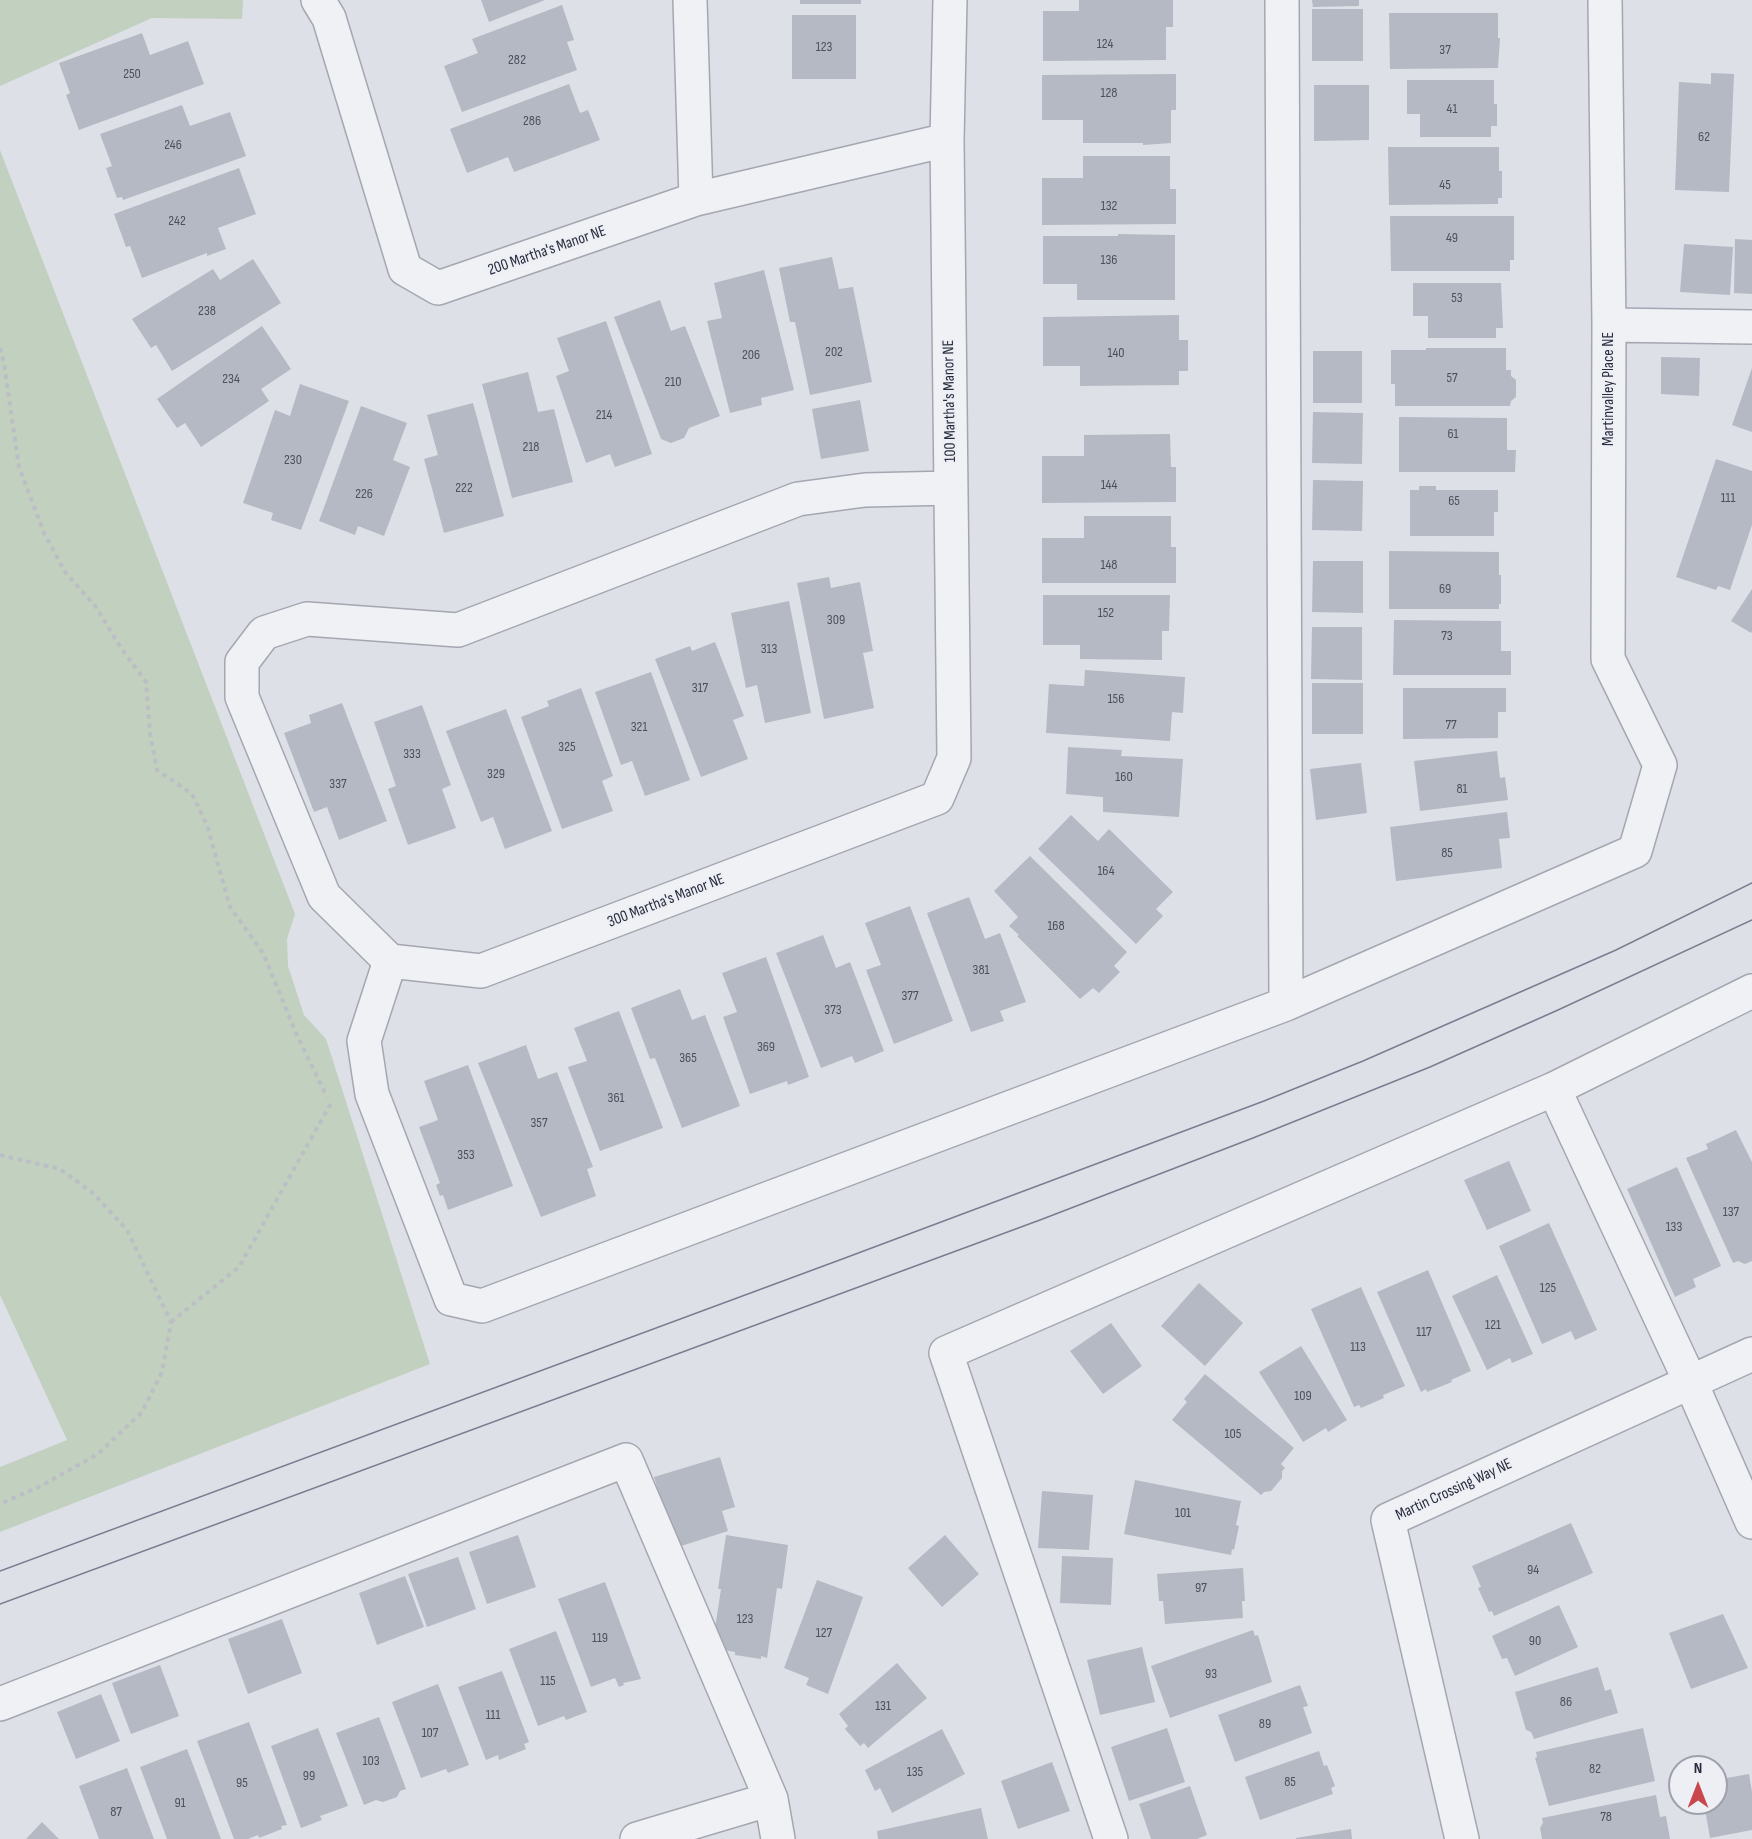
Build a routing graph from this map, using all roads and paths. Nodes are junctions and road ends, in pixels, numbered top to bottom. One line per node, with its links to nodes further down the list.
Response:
1 (690, 0): 7 (street)
2 (950, 0): 6 (street, 100 Martha's Manor NE)
3 (1282, 0): 15 (street)
4 (1605, 0): 8 (street, Martinvalley Place NE)
5 (324, 9): 7 (street, 200 Martha's Manor NE)
6 (947, 140): 7 (street, 200 Martha's Manor NE); 11 (street, 100 Martha's Manor NE)
7 (696, 199)
8 (1609, 325): 9 (street); 15 (street, Martinvalley Place NE)
9 (1752, 327)
10 (0, 348): 18 (path)
11 (951, 488): 12 (street, 100 Martha's Manor NE); 13 (street)
12 (937, 798): 13 (street, 300 Martha's Manor NE)
13 (390, 961): 17 (street)
14 (1752, 991): 16 (street)
15 (1286, 1004): 17 (street)
16 (1554, 1089): 22 (street); 29 (street)
17 (372, 1094): 18 (path)
18 (330, 1103): 20 (path)
19 (0, 1155): 20 (path)
20 (171, 1322): 23 (path)
21 (1752, 1354): 22 (street, Martin Crossing Way NE)
22 (1690, 1381): 24 (street); 30 (street, Martin Crossing Way NE)
23 (0, 1504)
24 (1752, 1522)
25 (0, 1704): 26 (street)
26 (771, 1799): 27 (street); 28 (street)
27 (637, 1839)
28 (778, 1839)
29 (1111, 1839)
30 (1462, 1839)

